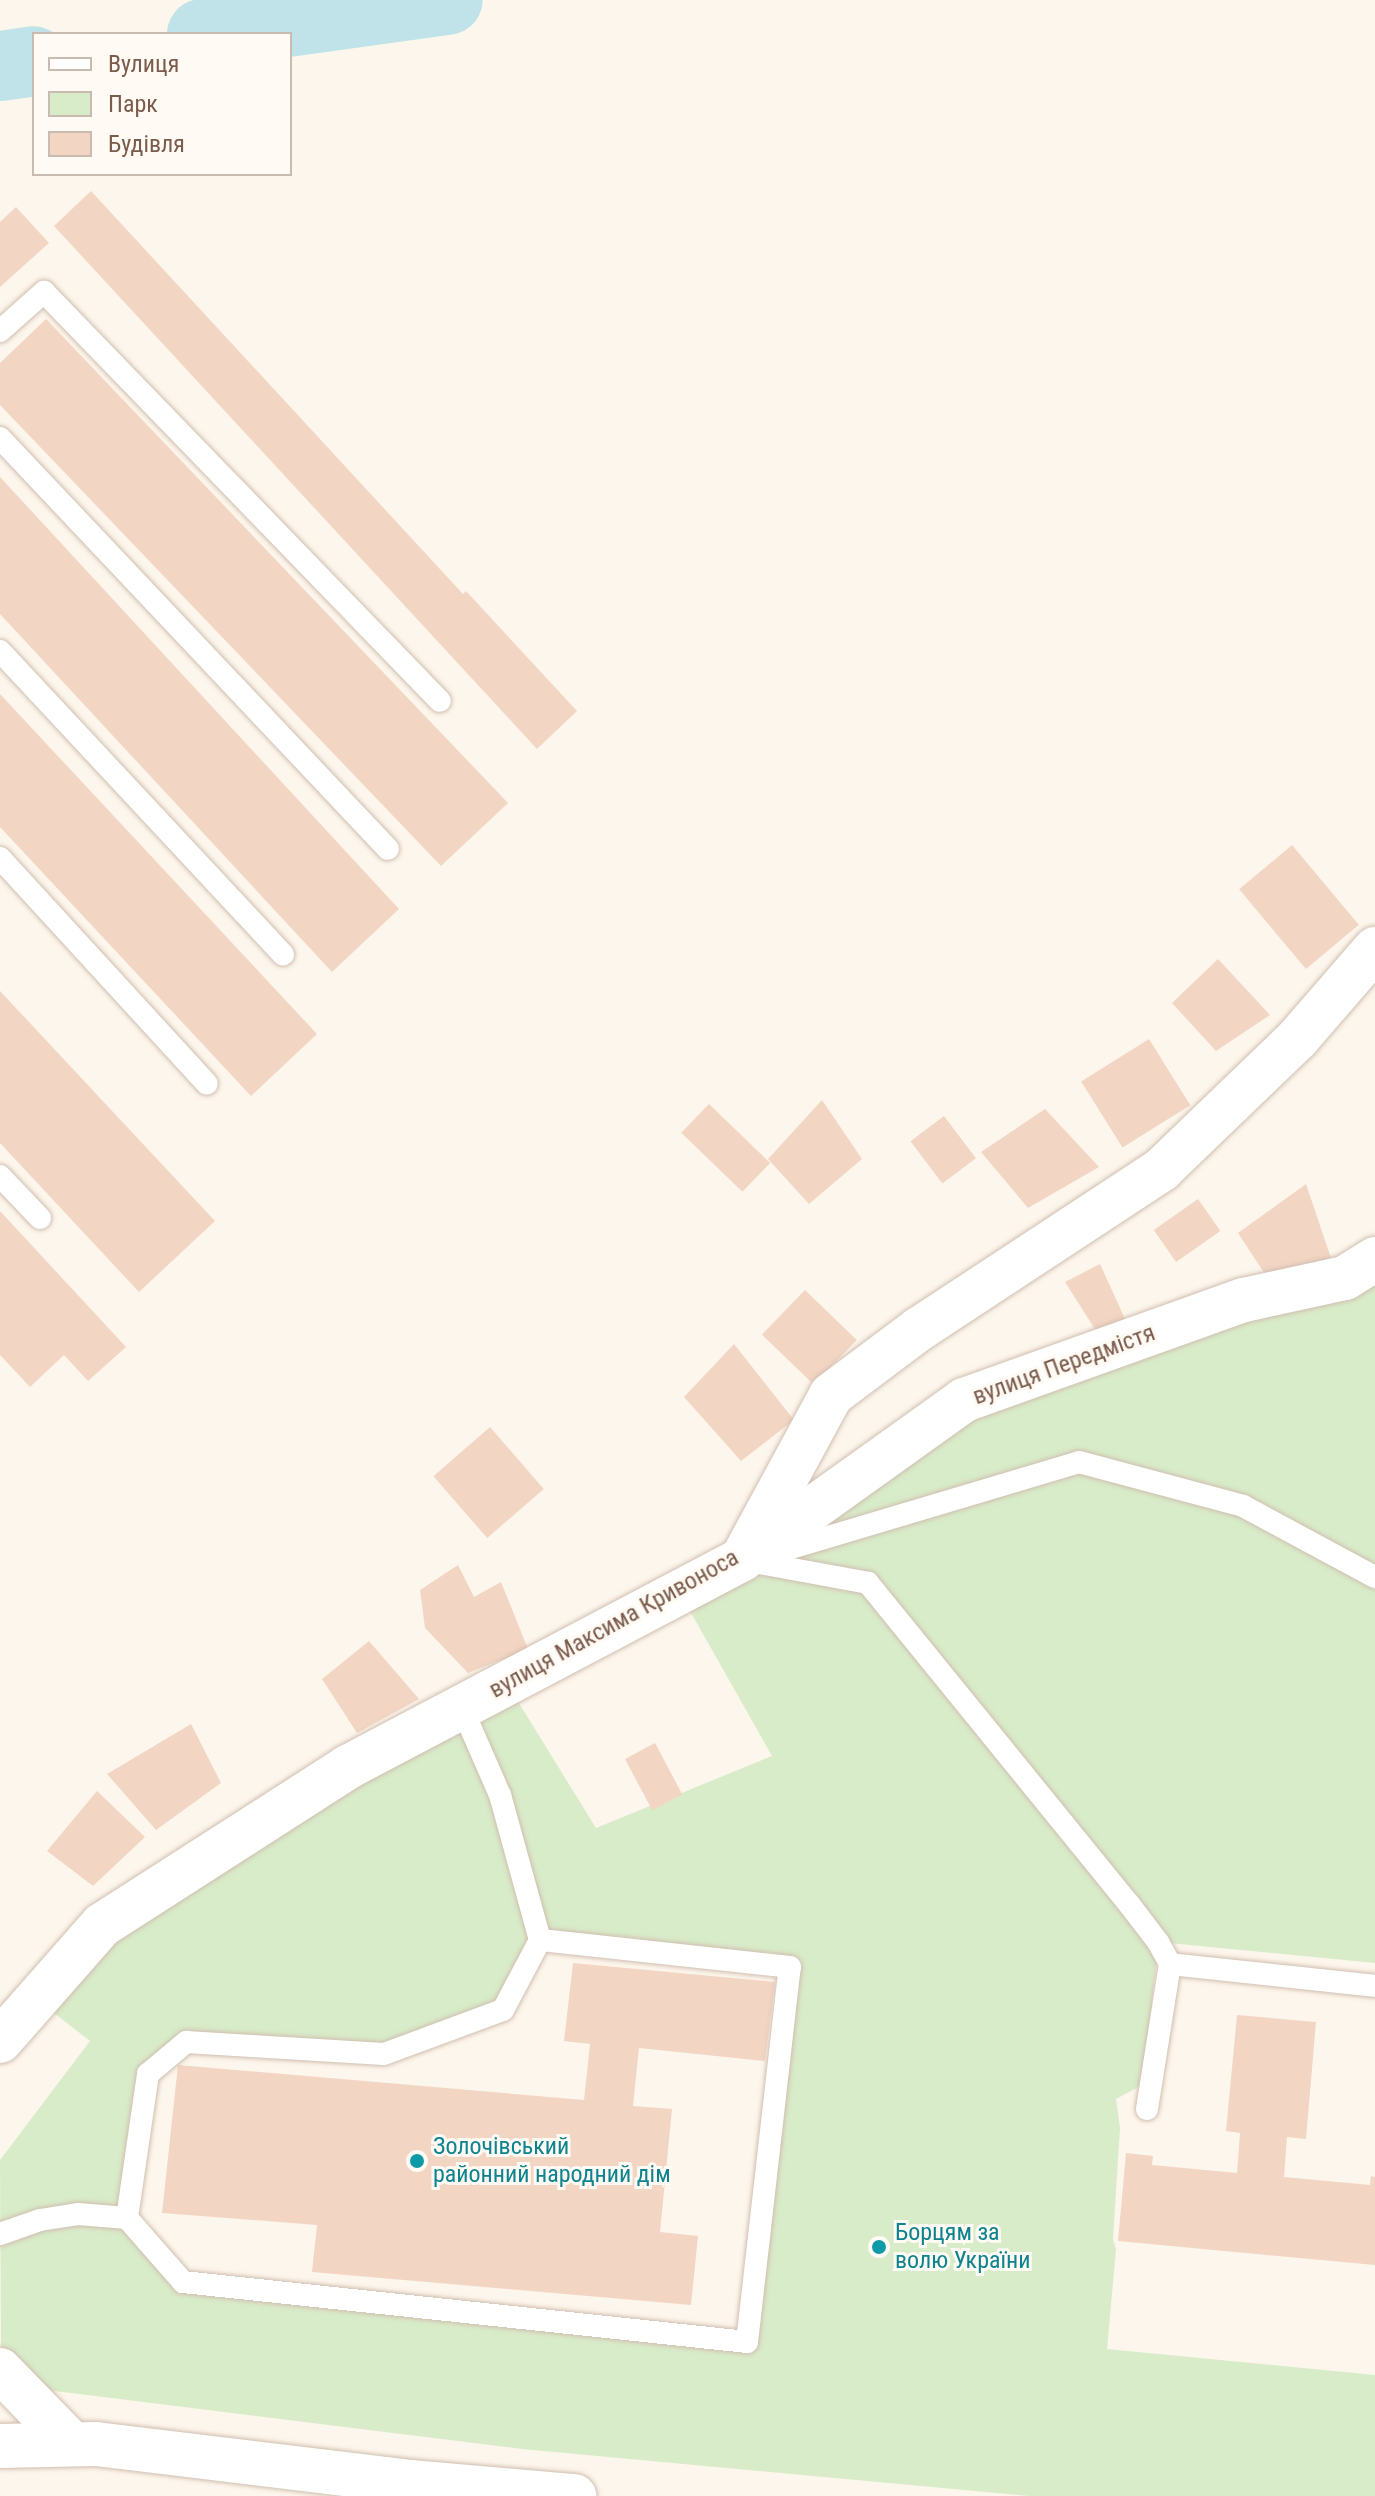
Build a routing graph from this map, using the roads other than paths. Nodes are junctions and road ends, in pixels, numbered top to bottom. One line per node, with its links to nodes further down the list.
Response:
1 (0, 331): 4 (lane)
2 (0, 438): 5 (lane)
3 (0, 651): 8 (lane)
4 (440, 701)
5 (388, 849)
6 (0, 858): 9 (lane)
7 (1375, 949): 13 (street, вулиця Максима Кривоноса)
8 (283, 955)
9 (207, 1084)
10 (0, 1176): 11 (lane)
11 (40, 1218)
12 (1375, 1259): 13 (street, вулиця Передмістя)
13 (742, 1559): 14 (lane); 15 (street, вулиця Максима Кривоноса); 17 (lane)
14 (1375, 1577)
15 (462, 1708): 16 (lane); 19 (street, вулиця Максима Кривоноса)
16 (540, 1940): 21 (lane); 21 (lane)
17 (1170, 1964): 18 (lane); 20 (lane)
18 (1375, 1986)
19 (0, 2041)
20 (1147, 2109)
21 (127, 2218): 22 (lane)
22 (0, 2234)
23 (0, 2370): 24 (street)
24 (72, 2444): 25 (street); 26 (street)
25 (0, 2446)
26 (409, 2489): 27 (street)
27 (574, 2496)

